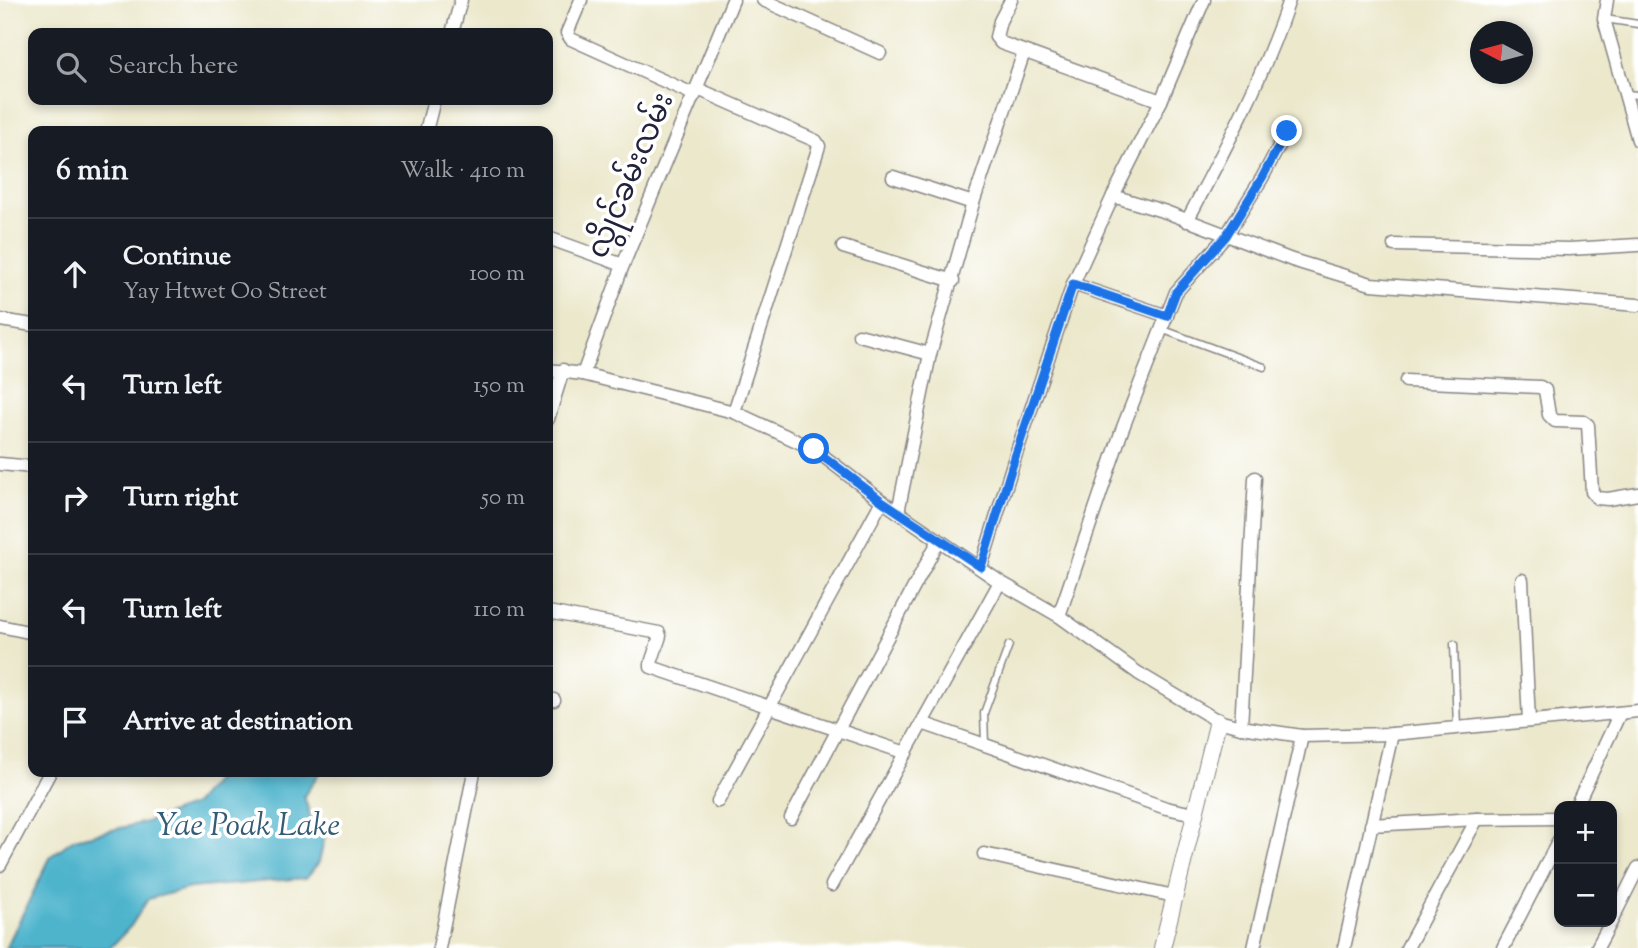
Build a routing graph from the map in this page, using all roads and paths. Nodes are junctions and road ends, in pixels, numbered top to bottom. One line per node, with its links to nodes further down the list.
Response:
1 (461, 0): 11 (street)
2 (581, 0): 14 (street)
3 (733, 0): 14 (street, လွိုင်ခမ်းလမ်း)
4 (763, 0): 13 (street)
5 (1011, 0): 12 (street)
6 (1204, 0): 16 (street)
7 (1289, 0): 24 (street)
8 (1607, 0): 9 (street)
9 (1604, 19): 10 (lane); 15 (street)
10 (1638, 24)
11 (453, 28)
12 (1024, 52): 16 (street); 23 (street)
13 (880, 53)
14 (696, 92): 30 (street, လွိုင်ခမ်းလမ်း); 46 (street)
15 (1632, 94): 20 (street)
16 (1161, 101): 22 (street)
17 (433, 105): 18 (street)
18 (427, 126)
19 (1287, 131): 25 (street)
20 (1638, 140)
21 (893, 177): 23 (street)
22 (1113, 196): 24 (street); 32 (street)
23 (973, 204): 31 (street)
24 (1187, 221): 25 (street)
25 (1226, 236): 33 (street); 34 (street)
26 (553, 240): 30 (street)
27 (1394, 245): 28 (street)
28 (1638, 245)
29 (843, 247): 31 (street)
30 (623, 265): 43 (street, လွိုင်ခမ်းလမ်း)
31 (953, 281): 39 (street)
32 (1073, 284): 34 (street); 54 (street)
33 (1638, 305)
34 (1167, 316): 37 (street)
35 (0, 320): 36 (street)
36 (28, 324)
37 (1161, 329): 40 (lane); 58 (street)
38 (859, 335): 39 (street)
39 (930, 354): 52 (street)
40 (1264, 367)
41 (553, 369): 42 (street)
42 (563, 370): 43 (street); 45 (street)
43 (583, 374): 46 (street)
44 (1406, 381): 50 (street)
45 (553, 403)
46 (734, 412): 51 (street)
47 (0, 464): 48 (street)
48 (28, 467)
49 (1255, 478): 69 (street)
50 (1638, 494)
51 (882, 501): 52 (street); 63 (street)
52 (898, 512): 53 (street)
53 (939, 540): 54 (street); 71 (street)
54 (981, 567): 56 (street)
55 (1522, 580): 67 (street)
56 (1000, 582): 58 (street); 68 (street)
57 (553, 613): 63 (street)
58 (1059, 616): 66 (street)
59 (0, 626): 60 (street)
60 (28, 632)
61 (1454, 644): 70 (lane)
62 (1009, 645): 74 (lane)
63 (770, 705): 71 (street); 78 (street)
64 (1638, 711): 65 (street)
65 (1620, 713): 67 (street); 79 (street)
66 (1218, 720): 69 (street); 80 (street)
67 (1529, 721): 70 (street)
68 (922, 723): 74 (street); 75 (street)
69 (1241, 727): 73 (street)
70 (1457, 728): 72 (street)
71 (838, 729): 75 (street); 81 (street)
72 (1392, 734): 73 (street); 84 (street)
73 (1302, 736): 95 (street)
74 (985, 746): 80 (street)
75 (906, 753): 89 (street)
76 (47, 777): 87 (street)
77 (473, 777): 93 (street)
78 (718, 800)
79 (1578, 801)
80 (1194, 814): 90 (street)
81 (791, 818)
82 (1554, 818): 83 (street)
83 (1477, 819): 84 (street); 97 (street)
84 (1371, 825): 96 (street)
85 (1554, 850): 98 (street)
86 (984, 854): 90 (street)
87 (0, 865)
88 (1638, 868): 91 (street)
89 (832, 886)
90 (1174, 897): 94 (street)
91 (1617, 909)
92 (1608, 927): 99 (street)
93 (439, 948)
94 (1162, 948)
95 (1254, 948)
96 (1344, 948)
97 (1407, 948)
98 (1503, 948)
99 (1597, 948)

